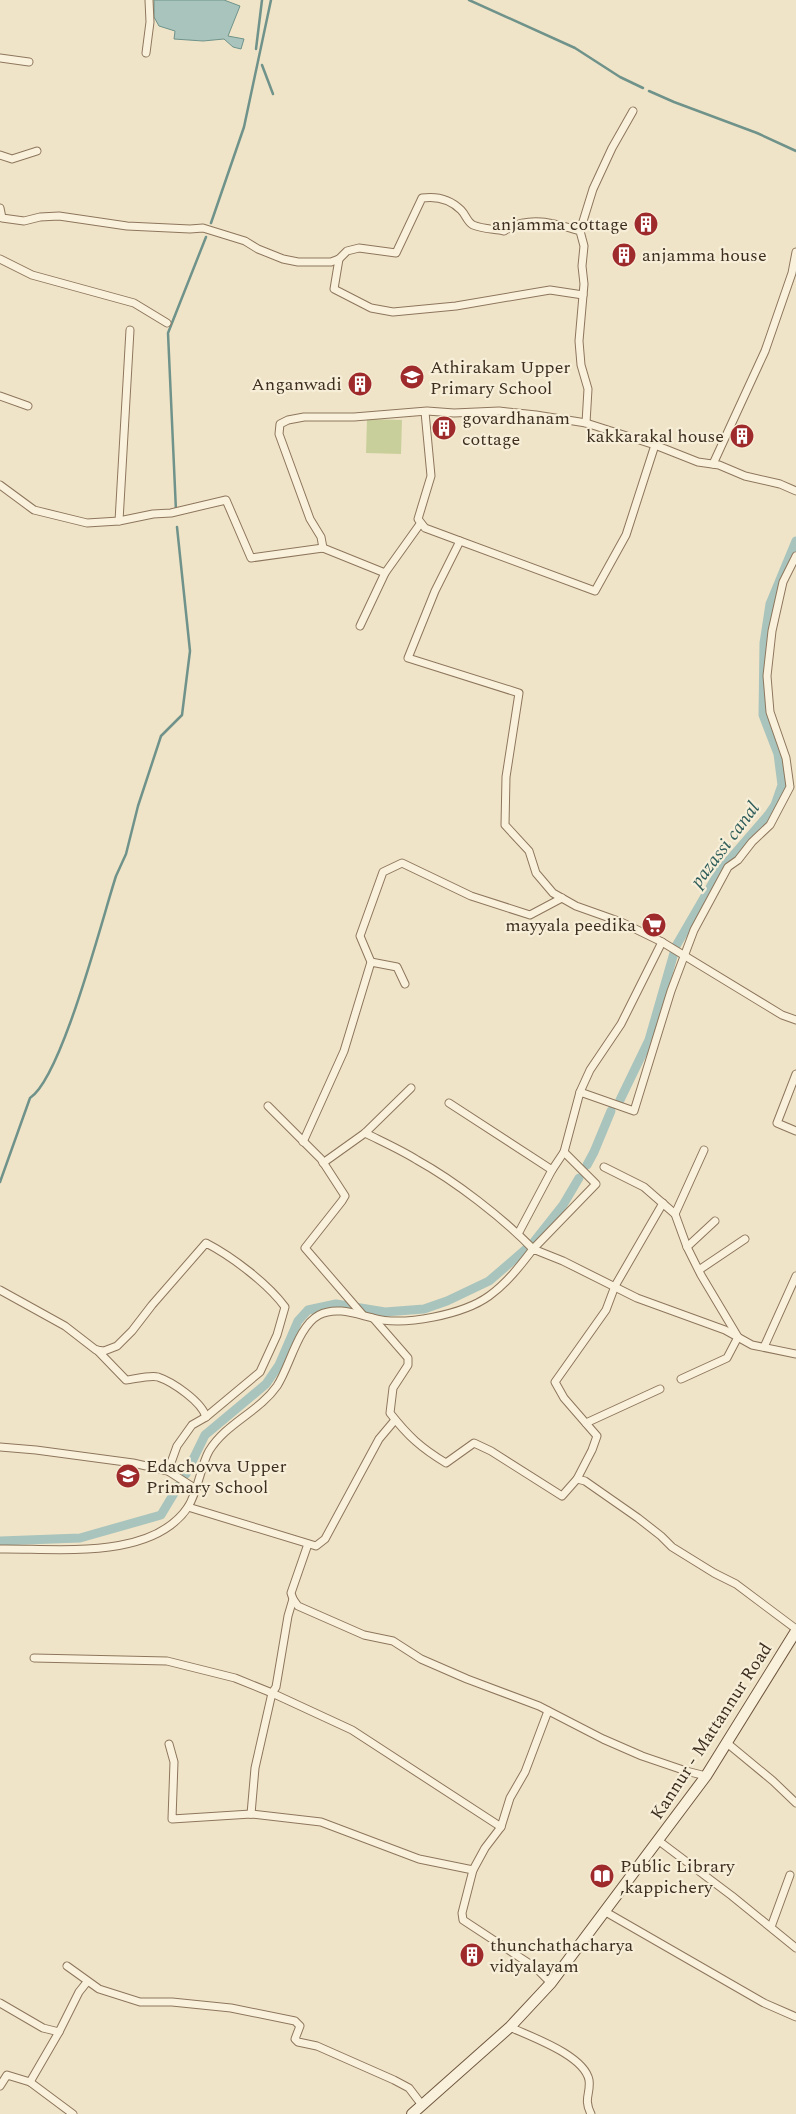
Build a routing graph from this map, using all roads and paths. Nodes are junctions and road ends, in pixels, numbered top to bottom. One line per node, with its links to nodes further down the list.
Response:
1 (149, 0): 2 (street)
2 (146, 52)
3 (0, 58): 4 (street)
4 (29, 62)
5 (633, 111): 9 (street)
6 (37, 151): 7 (street)
7 (0, 155)
8 (0, 208): 12 (street)
9 (580, 232): 12 (street); 13 (street)
10 (796, 252): 21 (street)
11 (0, 259): 14 (street)
12 (339, 259): 13 (street)
13 (584, 295): 19 (street)
14 (166, 323)
15 (130, 330): 24 (street)
16 (0, 396): 17 (street)
17 (28, 406)
18 (424, 412): 19 (street); 25 (street); 27 (street)
19 (586, 423): 20 (street)
20 (655, 445): 21 (street); 26 (street)
21 (713, 464): 23 (street)
22 (0, 485): 24 (street)
23 (796, 491)
24 (119, 521): 27 (street)
25 (420, 524): 26 (street); 29 (street)
26 (460, 541): 31 (street)
27 (323, 548): 29 (street)
28 (796, 556): 33 (street)
29 (385, 573): 30 (street)
30 (360, 626)
31 (562, 898): 32 (street); 34 (street)
32 (665, 944): 33 (street); 39 (street)
33 (683, 956): 36 (street); 39 (street)
34 (371, 962): 35 (street); 44 (street)
35 (404, 984)
36 (796, 1020)
37 (796, 1074): 42 (street)
38 (411, 1088): 43 (street)
39 (580, 1092): 46 (street)
40 (449, 1103): 49 (street)
41 (268, 1106): 44 (street)
42 (796, 1131)
43 (366, 1134): 47 (street); 53 (street)
44 (303, 1142): 47 (street)
45 (704, 1150): 51 (street)
46 (564, 1152): 49 (street); 56 (street)
47 (323, 1163): 61 (street)
48 (604, 1167): 50 (street)
49 (552, 1170): 53 (street)
50 (663, 1203): 51 (street); 59 (street)
51 (675, 1214): 55 (street)
52 (715, 1221): 55 (street)
53 (518, 1234): 56 (street)
54 (745, 1239): 57 (street)
55 (687, 1247): 57 (street)
56 (533, 1249): 59 (street); 62 (street)
57 (698, 1270): 63 (street)
58 (796, 1276): 64 (street)
59 (615, 1286): 63 (street); 71 (street)
60 (0, 1290): 65 (street)
61 (362, 1314): 62 (street); 75 (street)
62 (374, 1319): 70 (street)
63 (738, 1337): 64 (street); 67 (street)
64 (764, 1348): 66 (street)
65 (96, 1350): 69 (street); 69 (street)
66 (796, 1354)
67 (681, 1379)
68 (660, 1389): 71 (street)
69 (206, 1418): 73 (street)
70 (395, 1420): 74 (street); 77 (street)
71 (586, 1423): 74 (street)
72 (0, 1447): 73 (street)
73 (168, 1471): 75 (street)
74 (576, 1479): 80 (street)
75 (196, 1489): 76 (street)
76 (188, 1507): 77 (street); 78 (street)
77 (308, 1544): 79 (street)
78 (0, 1549)
79 (293, 1599): 82 (street); 83 (street)
80 (796, 1630): 84 (main road, Kannur - Mattannur Road)
81 (34, 1658): 82 (street)
82 (272, 1693): 88 (street); 89 (street)
83 (548, 1711): 86 (street); 89 (street)
84 (727, 1743): 86 (main road, Kannur - Mattannur Road); 87 (street)
85 (169, 1744): 88 (street)
86 (706, 1776): 90 (main road, Kannur - Mattannur Road)
87 (796, 1804)
88 (251, 1814): 91 (street)
89 (501, 1827): 91 (street)
90 (659, 1841): 93 (main road, Kannur - Mattannur Road); 94 (street)
91 (473, 1870): 98 (street)
92 (790, 1875): 94 (street)
93 (604, 1911): 98 (main road, Kannur - Mattannur Road); 100 (street)
94 (770, 1927): 95 (street)
95 (796, 1948)
96 (67, 1966): 97 (street)
97 (87, 1982): 102 (street); 105 (street)
98 (551, 1982): 101 (main road, Kannur - Mattannur Road)
99 (0, 2003): 102 (street)
100 (796, 2017)
101 (510, 2027): 105 (main road, Kannur - Mattannur Road); 108 (street)
102 (59, 2032): 103 (street)
103 (30, 2082): 104 (street); 106 (street)
104 (0, 2086)
105 (422, 2105): 107 (main road, Kannur - Mattannur Road)
106 (73, 2114)
107 (412, 2114)
108 (592, 2114)

